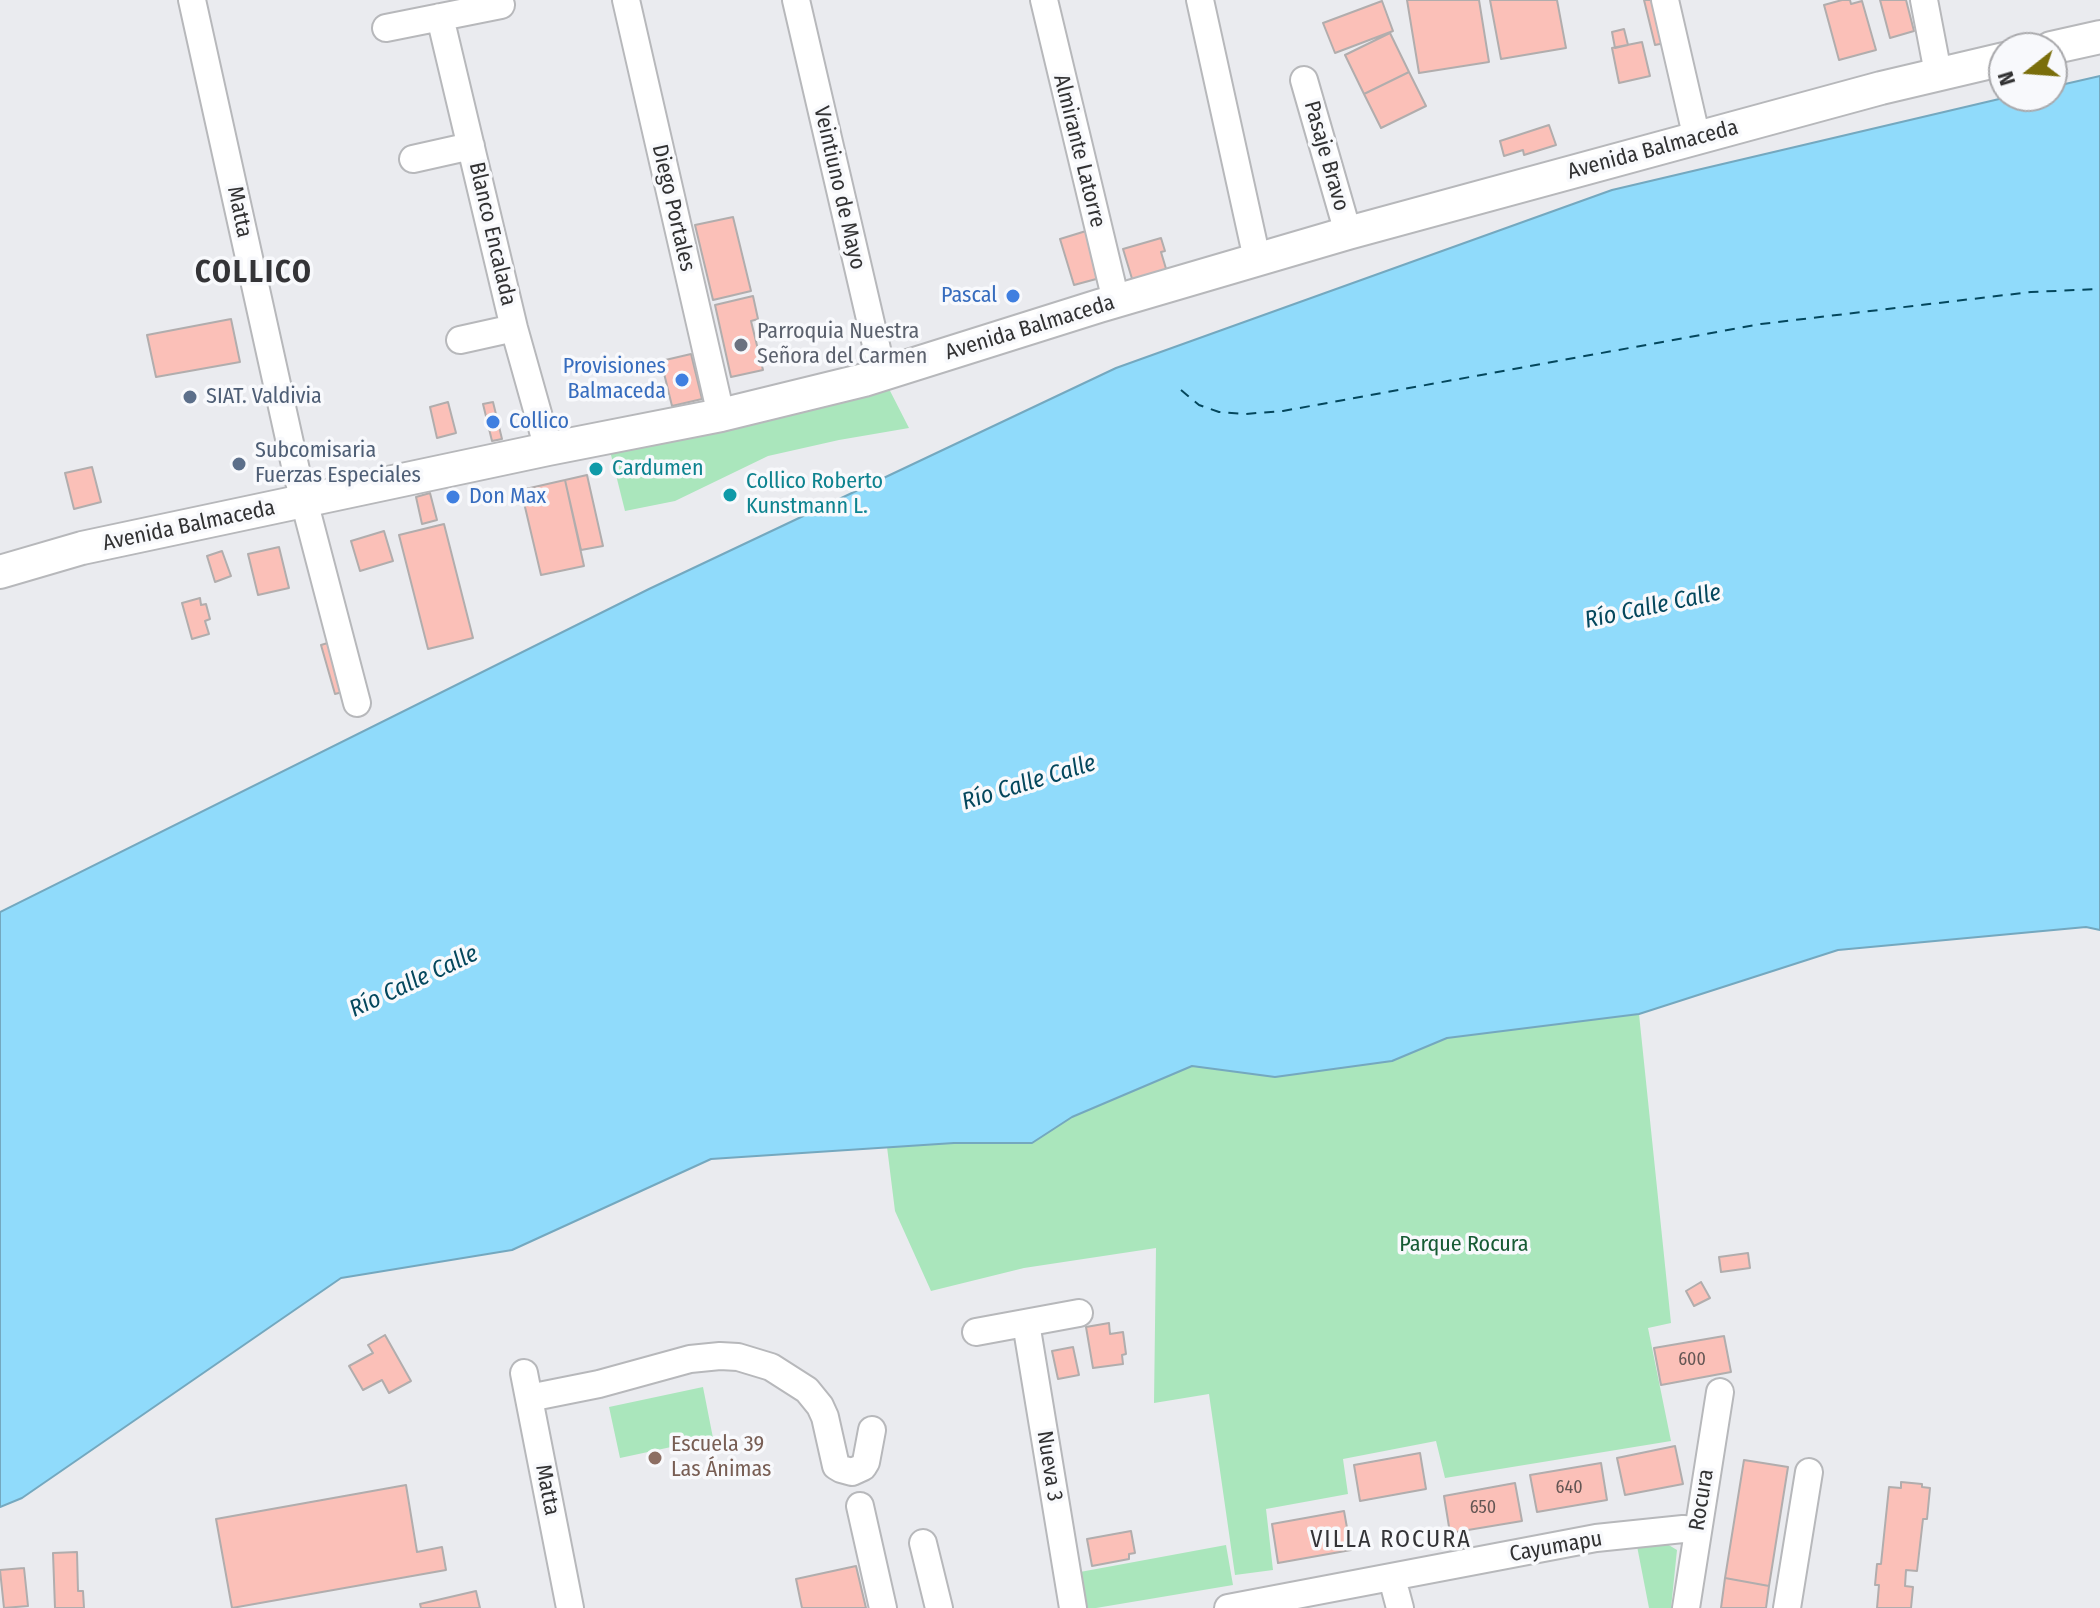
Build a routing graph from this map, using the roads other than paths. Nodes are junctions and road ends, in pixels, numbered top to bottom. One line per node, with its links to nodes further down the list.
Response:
1 (192, 0): 27 (street, Matta)
2 (626, 0): 25 (street, Diego Portales)
3 (796, 0): 24 (street, Veintiuno de Mayo)
4 (1044, 0): 21 (street, Almirante Latorre)
5 (1200, 0): 20 (street)
6 (1665, 0): 16 (street)
7 (1924, 0): 14 (street)
8 (501, 5): 9 (street)
9 (440, 17): 10 (street); 17 (street, Blanco Encalada)
10 (386, 28)
11 (2100, 37): 12 (main road)
12 (2068, 44)
13 (1988, 62): 14 (main road, Avenida Balmaceda)
14 (1938, 73): 16 (main road, Avenida Balmaceda)
15 (1304, 80): 19 (street, Pasaje Bravo)
16 (1697, 139): 19 (main road, Avenida Balmaceda)
17 (471, 146): 18 (street); 22 (street, Blanco Encalada)
18 (413, 159)
19 (1348, 233): 20 (main road, Avenida Balmaceda)
20 (1257, 259): 21 (main road, Avenida Balmaceda)
21 (1116, 301): 24 (main road, Avenida Balmaceda)
22 (514, 328): 23 (street); 26 (street, Blanco Encalada)
23 (460, 340)
24 (883, 375): 25 (main road, Avenida Balmaceda)
25 (721, 415): 26 (main road, Avenida Balmaceda)
26 (548, 449): 27 (main road, Avenida Balmaceda)
27 (304, 502): 28 (main road, Avenida Balmaceda); 29 (street, Matta)
28 (0, 572)
29 (357, 703)
30 (1079, 1313): 31 (street)
31 (1026, 1323): 32 (street); 44 (street, Nueva 3)
32 (976, 1332)
33 (1720, 1392): 37 (street, Rocura)
34 (872, 1430): 41 (street, Matta)
35 (1809, 1472): 47 (street)
36 (860, 1506): 42 (street)
37 (1697, 1530): 39 (street, Cayumapu); 46 (street, Rocura)
38 (923, 1543): 43 (street)
39 (1392, 1578): 40 (street, Cayumapu); 45 (street)
40 (1239, 1607)
41 (570, 1608)
42 (883, 1608)
43 (939, 1608)
44 (1073, 1608)
45 (1400, 1608)
46 (1686, 1608)
47 (1787, 1608)

